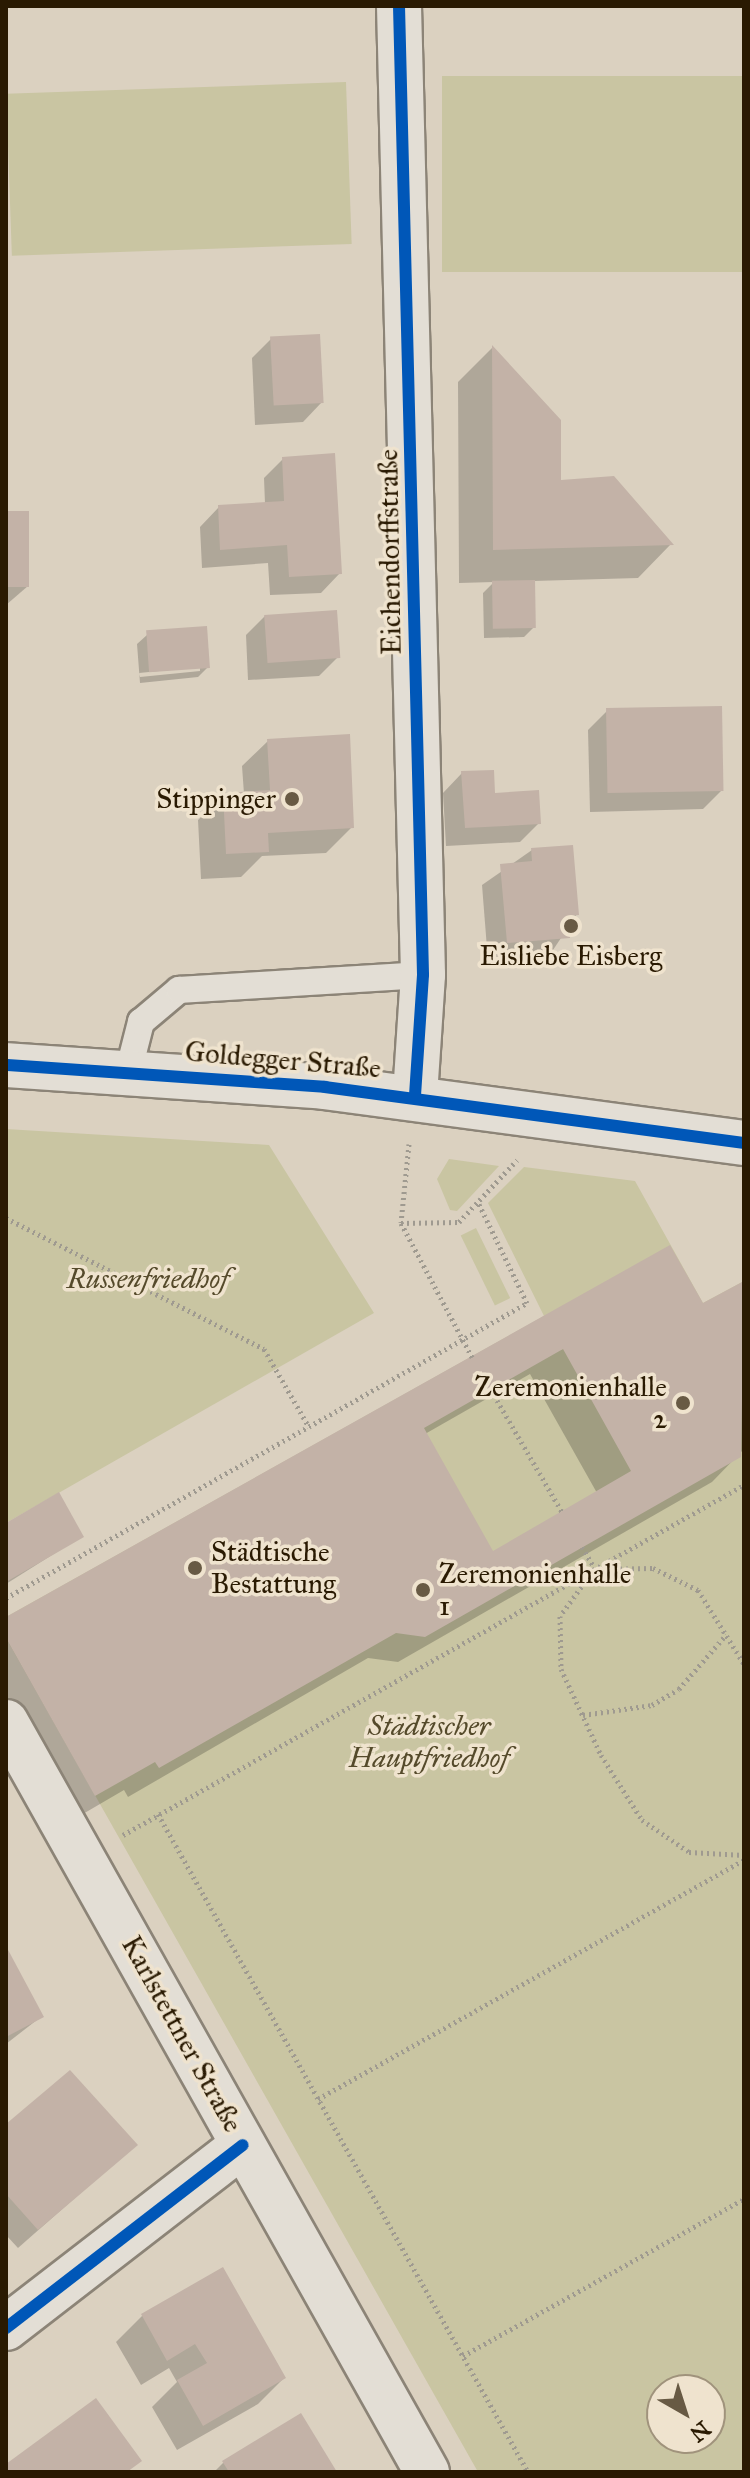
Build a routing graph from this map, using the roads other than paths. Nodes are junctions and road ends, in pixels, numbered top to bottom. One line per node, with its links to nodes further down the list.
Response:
1 (399, 6): 2 (street, Eichendorffstraße)
2 (423, 975): 4 (lane); 5 (street, Eichendorffstraße)
3 (6, 1065): 4 (street, Goldegger Straße)
4 (129, 1069): 5 (street, Goldegger Straße)
5 (415, 1097): 6 (street, Goldegger Straße)
6 (744, 1143)
7 (6, 1722): 8 (street, Karlstettner Straße)
8 (243, 2145): 9 (street); 10 (street, Karlstettner Straße)
9 (6, 2328)
10 (427, 2472)

